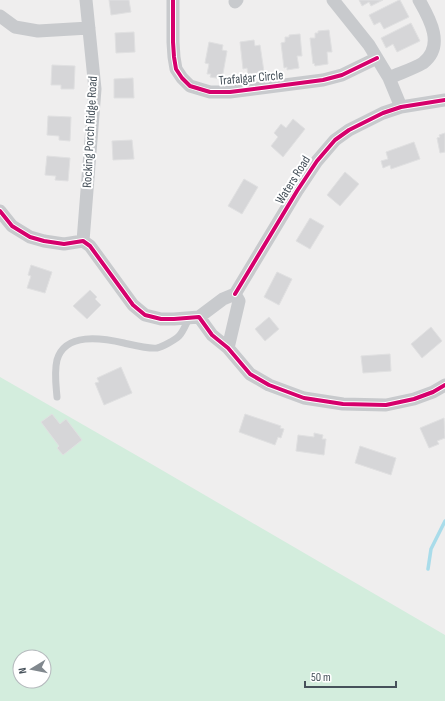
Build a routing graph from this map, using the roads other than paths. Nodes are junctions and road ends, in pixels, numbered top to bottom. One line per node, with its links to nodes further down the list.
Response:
1 (86, 0): 6 (street, Rocking Porch Ridge Road)
2 (173, 0): 7 (street, Trafalgar Circle)
3 (333, 0): 7 (street)
4 (419, 0): 8 (street)
5 (0, 16): 6 (street)
6 (89, 28): 12 (street, Rocking Porch Ridge Road)
7 (377, 58): 8 (street)
8 (389, 78): 10 (street)
9 (445, 100): 10 (street, Waters Road)
10 (401, 107): 13 (street, Waters Road)
11 (0, 211): 12 (street)
12 (83, 241): 14 (street)
13 (235, 294): 14 (street); 15 (street)
14 (194, 317): 15 (street); 17 (lane)
15 (228, 348): 16 (street)
16 (445, 385)
17 (56, 397)

